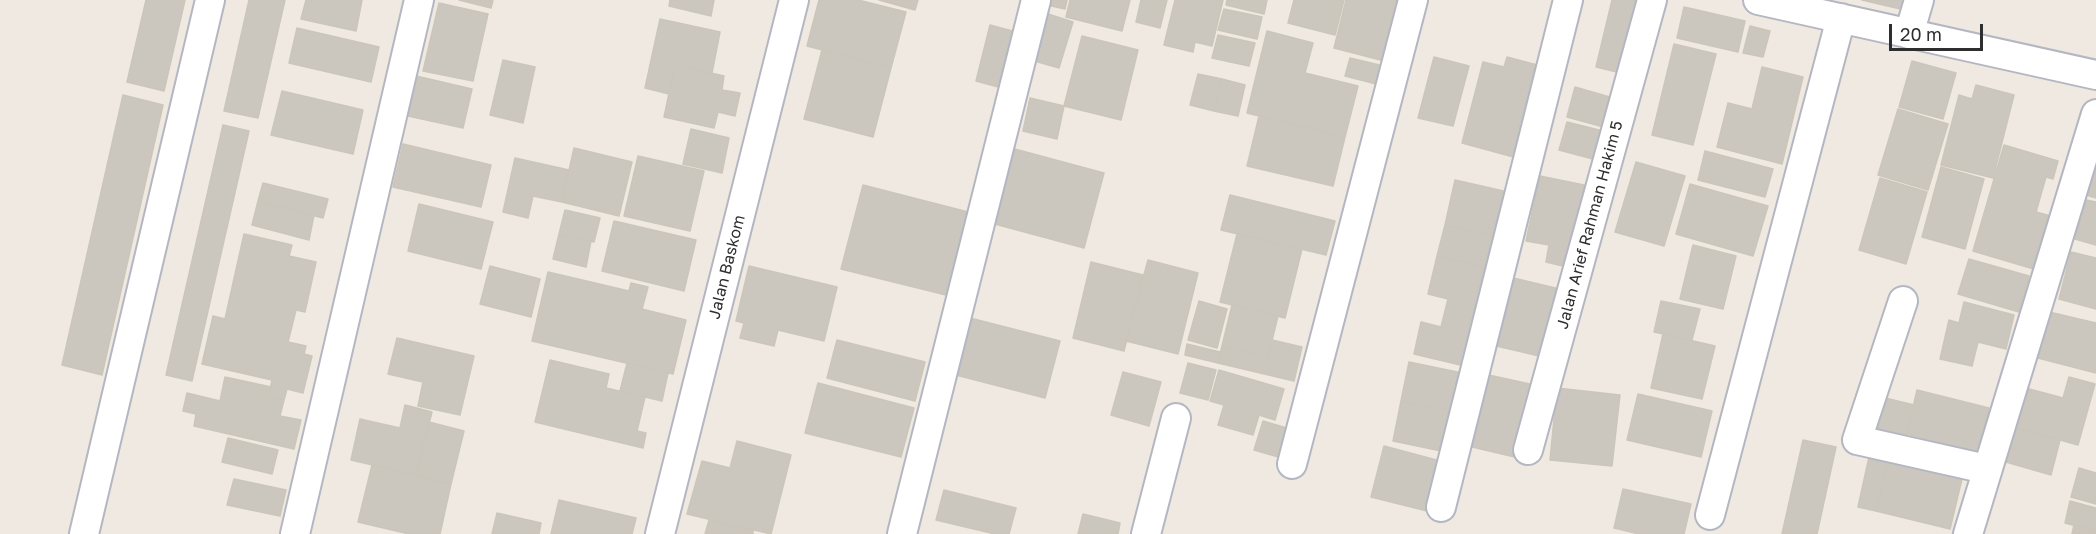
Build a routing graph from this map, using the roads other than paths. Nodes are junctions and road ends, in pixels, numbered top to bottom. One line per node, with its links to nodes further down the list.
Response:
1 (210, 0): 21 (street)
2 (419, 0): 22 (street)
3 (794, 0): 23 (street, Jalan Baskom)
4 (1036, 0): 24 (street)
5 (1413, 0): 17 (street)
6 (1568, 0): 19 (street)
7 (1652, 0): 16 (street, Jalan Arief Rahman Hakim 5)
8 (1758, 0): 10 (street)
9 (1919, 0): 11 (street)
10 (1841, 18): 11 (street); 20 (street)
11 (1910, 34): 12 (street)
12 (2096, 75)
13 (2096, 114): 18 (street)
14 (1903, 301): 18 (street)
15 (1176, 418): 25 (street)
16 (1528, 450)
17 (1292, 464)
18 (1986, 469): 26 (street)
19 (1441, 507)
20 (1710, 515)
21 (84, 534)
22 (295, 534)
23 (660, 534)
24 (902, 534)
25 (1146, 534)
26 (1968, 534)

